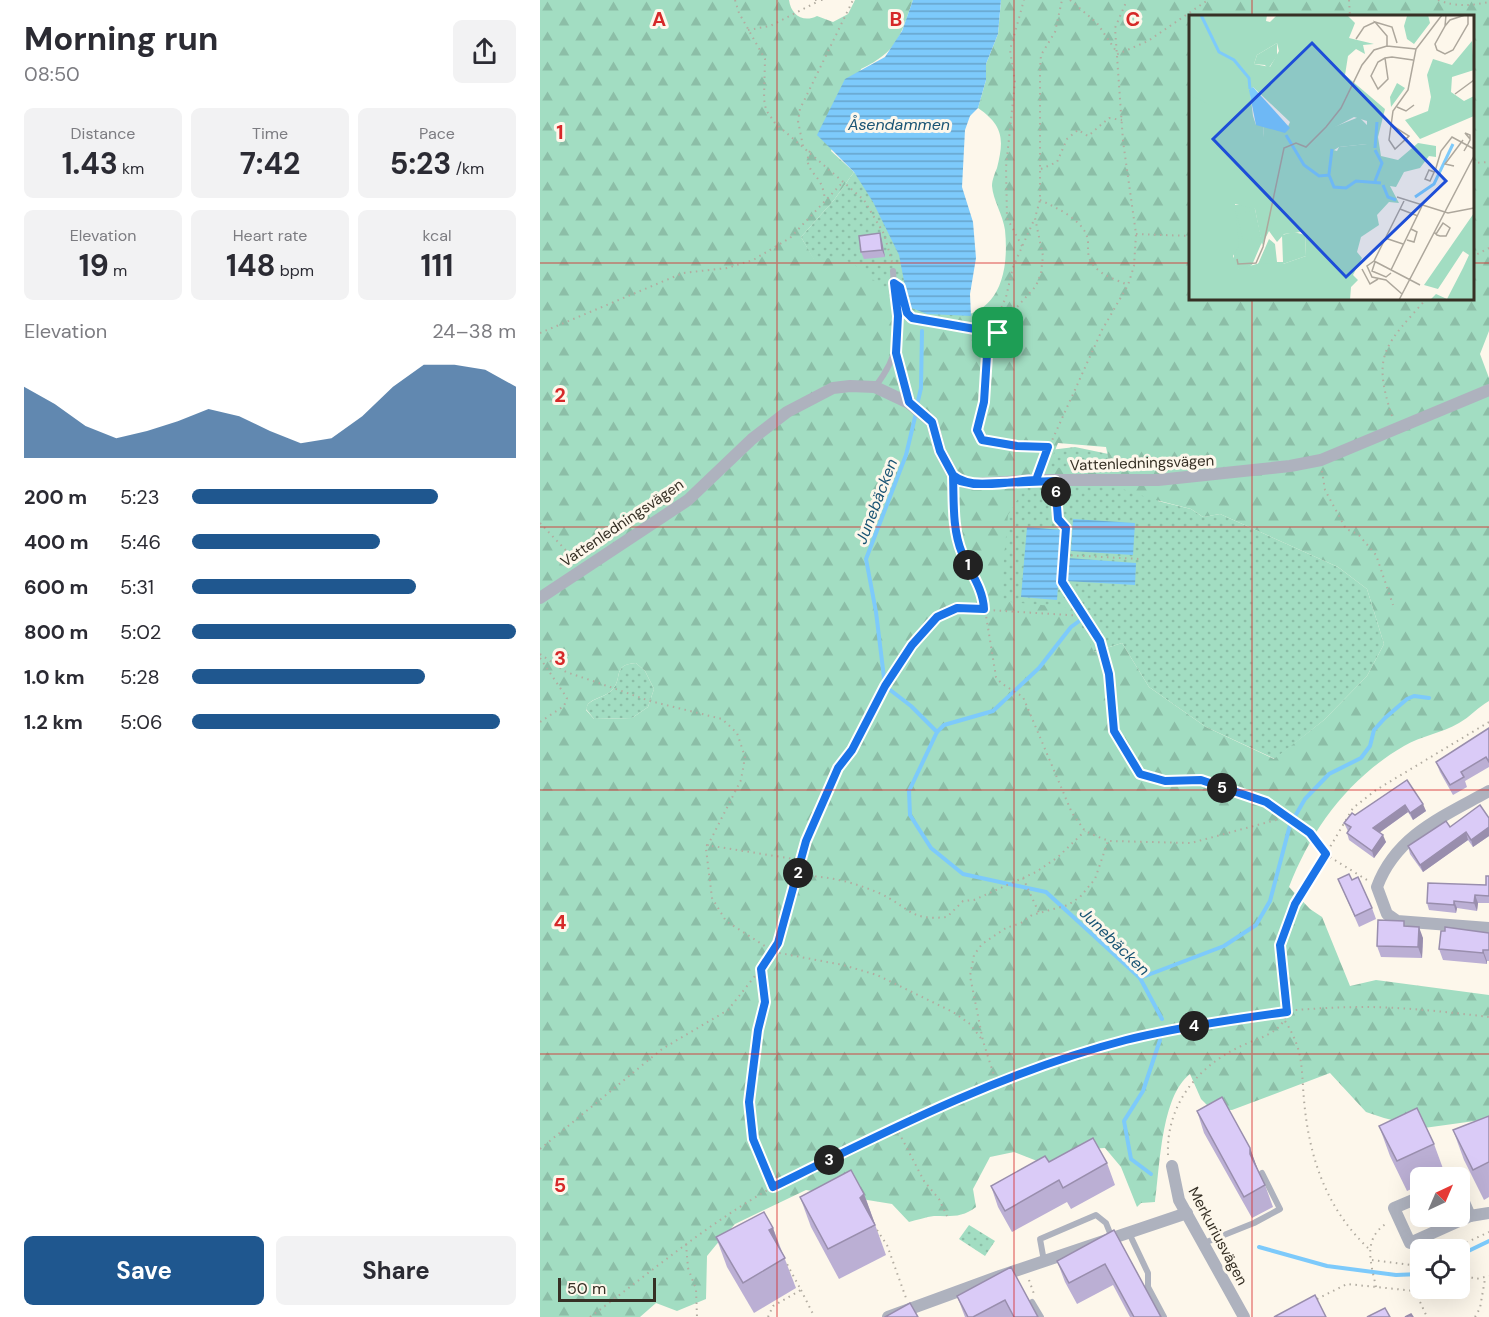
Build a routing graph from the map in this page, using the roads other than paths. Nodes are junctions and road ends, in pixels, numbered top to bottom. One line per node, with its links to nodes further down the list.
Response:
1 (893, 271): 2 (lane)
2 (896, 353): 3 (lane); 5 (lane)
3 (875, 387): 5 (street, Vattenledningsvägen); 6 (street, Vattenledningsvägen)
4 (1489, 390): 5 (street, Vattenledningsvägen)
5 (909, 402)
6 (540, 598)
7 (1489, 792): 8 (street)
8 (1489, 928)
9 (1172, 1166): 12 (street, Merkuriusvägen)
10 (1262, 1173): 18 (lane)
11 (1410, 1201): 15 (street)
12 (1187, 1213): 16 (street); 18 (street, Merkuriusvägen)
13 (1489, 1213): 14 (street)
14 (1470, 1216)
15 (1446, 1227)
16 (1129, 1232): 17 (street); 24 (lane)
17 (1112, 1238): 19 (street); 19 (lane)
18 (1203, 1243): 25 (street, Merkuriusvägen)
19 (1044, 1261): 21 (street)
20 (1032, 1302): 23 (lane)
21 (914, 1311): 22 (street)
22 (888, 1317)
23 (1041, 1317)
24 (1164, 1317)
25 (1244, 1317)

